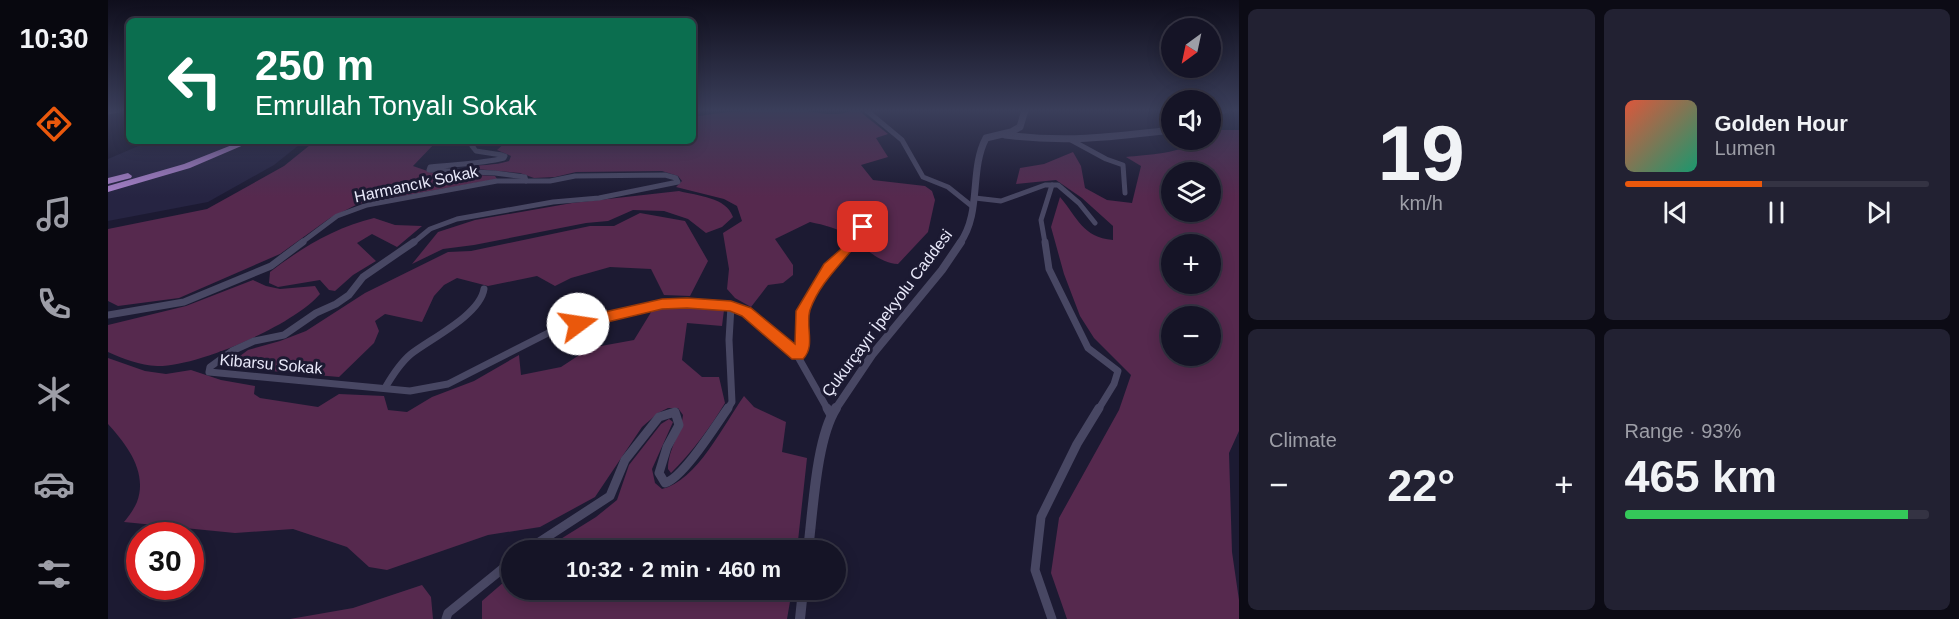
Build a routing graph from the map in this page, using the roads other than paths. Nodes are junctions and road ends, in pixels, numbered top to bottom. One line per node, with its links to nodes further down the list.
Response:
1 (901, 139): 14 (street)
2 (986, 139): 14 (street, Çukurçayır İpekyolu Caddesi)
3 (1049, 139): 5 (street)
4 (1082, 139): 5 (street)
5 (1071, 140): 13 (street)
6 (233, 144): 9 (highway)
7 (242, 144): 12 (highway)
8 (475, 144): 10 (street, Harmancık Sokak)
9 (108, 181)
10 (526, 181): 19 (street, Harmancık Sokak); 21 (street, Kibarsu Sokak)
11 (1052, 184): 14 (street); 16 (street); 29 (street)
12 (108, 189)
13 (1125, 193)
14 (974, 203): 22 (street, Çukurçayır İpekyolu Caddesi)
15 (865, 212): 20 (street)
16 (1095, 224)
17 (484, 289): 21 (street)
18 (731, 306): 20 (street, Kibarsu Sokak); 21 (street, Kibarsu Sokak); 23 (street)
19 (108, 315)
20 (797, 355): 22 (street, Kibarsu Sokak)
21 (385, 388)
22 (831, 415): 24 (street, Çukurçayır İpekyolu Caddesi)
23 (542, 540)
24 (809, 540)
25 (501, 570): 27 (street)
26 (802, 600): 28 (street)
27 (446, 619)
28 (800, 619)
29 (1052, 619)

